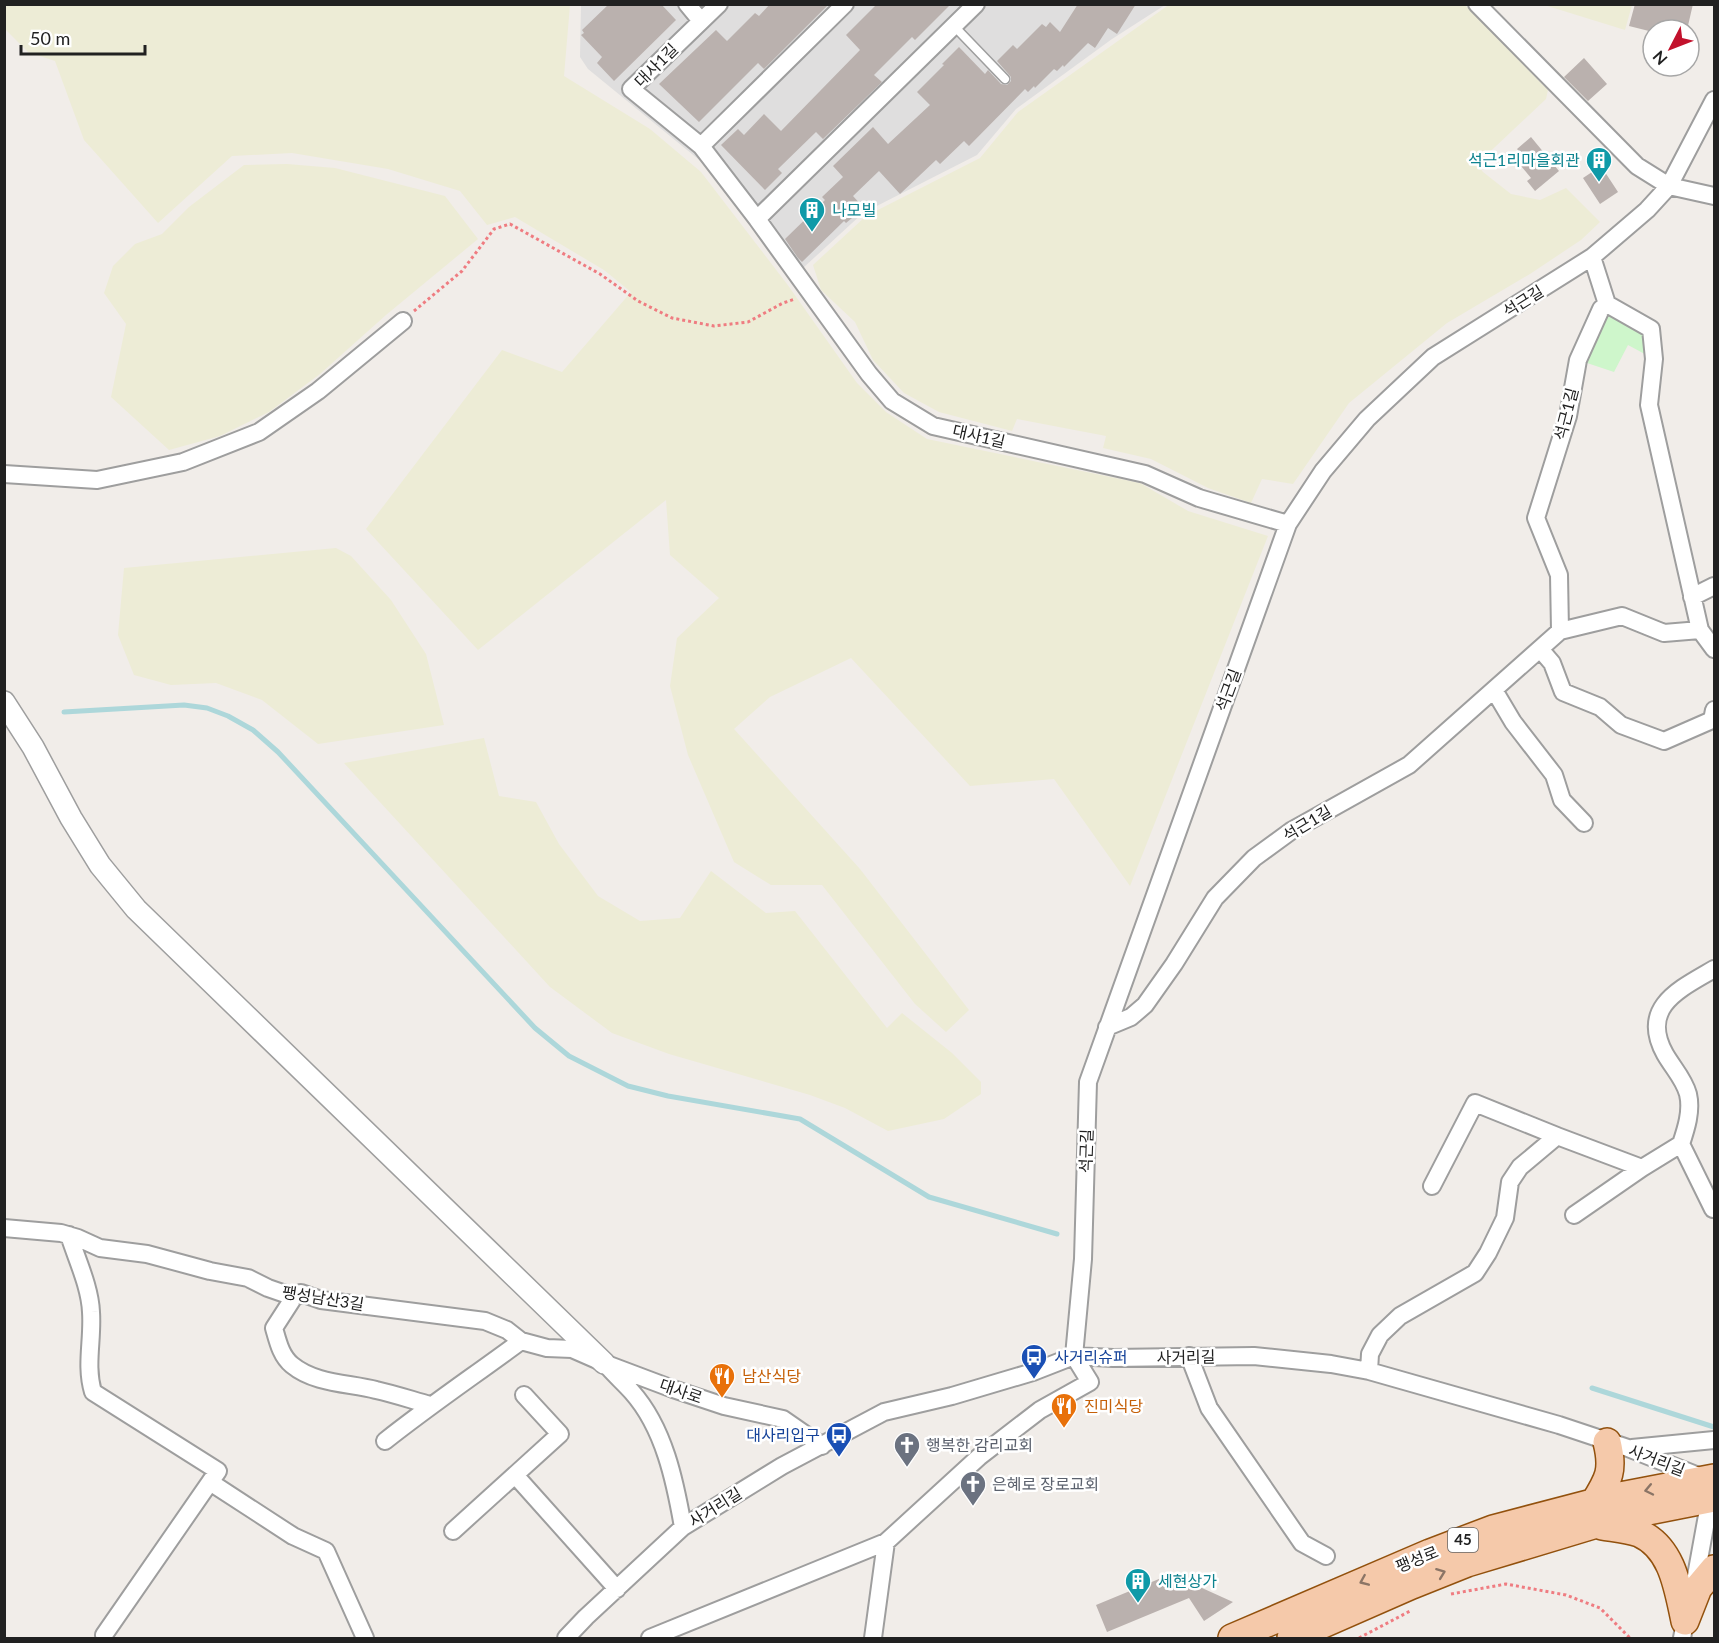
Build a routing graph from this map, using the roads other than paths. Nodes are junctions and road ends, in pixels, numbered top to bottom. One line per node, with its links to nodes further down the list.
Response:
1 (687, 4): 6 (street)
2 (719, 4): 6 (street, 대사1길)
3 (844, 4): 10 (street)
4 (976, 4): 7 (street)
5 (1477, 4): 11 (street)
6 (701, 21): 10 (street, 대사1길)
7 (954, 26): 8 (lane); 13 (street)
8 (1005, 78)
9 (1714, 100): 11 (street, 석근길)
10 (701, 146): 13 (street, 대사1길)
11 (1669, 186): 12 (street); 14 (street, 석근길)
12 (1714, 196)
13 (757, 219): 18 (street, 대사1길)
14 (1592, 257): 15 (street); 18 (street, 석근길)
15 (1607, 304): 20 (street); 22 (street, 석근1길)
16 (403, 321): 17 (street)
17 (4, 474)
18 (1288, 524): 30 (street, 석근길)
19 (1714, 586): 20 (street)
20 (1692, 597): 21 (street)
21 (1700, 630): 22 (street, 석근1길); 24 (street)
22 (1560, 631): 23 (street, 석근1길)
23 (1540, 649): 25 (street, 석근1길); 27 (street)
24 (1714, 649)
25 (1494, 690): 28 (street); 30 (street, 석근1길)
26 (4, 702): 43 (street)
27 (1714, 717)
28 (1584, 823)
29 (1714, 969): 32 (street)
30 (1107, 1027): 41 (street, 석근길)
31 (1557, 1136): 33 (street); 34 (street); 44 (street)
32 (1681, 1144): 33 (street); 35 (street)
33 (1642, 1168): 36 (street)
34 (1432, 1186)
35 (1713, 1209)
36 (1574, 1215)
37 (4, 1228): 38 (street, 팽성남산3길)
38 (69, 1235): 39 (street, 팽성남산3길); 52 (street)
39 (294, 1296): 40 (street, 팽성남산3길); 46 (street)
40 (520, 1341): 43 (street, 팽성남산3길); 46 (street)
41 (1074, 1356): 42 (street, 사거리길); 50 (street, 사거리길); 57 (street)
42 (1189, 1356): 44 (street, 사거리길); 58 (street)
43 (604, 1363): 50 (street, 대사로); 55 (street)
44 (1369, 1371): 49 (street, 사거리길)
45 (524, 1395): 51 (street)
46 (430, 1404): 48 (street)
47 (1714, 1440): 49 (street)
48 (385, 1441)
49 (1618, 1445): 53 (street, 사거리길); 54 (main road)
50 (822, 1446): 55 (street, 사거리길)
51 (515, 1475): 56 (street); 60 (street)
52 (210, 1482): 62 (street); 63 (street)
53 (1711, 1488): 54 (main road, 팽성로 / 45); 61 (street)
54 (1594, 1514): 61 (main road); 67 (main road, 팽성로 / 45, one-way to 67); 68 (main road, 팽성로 / 45, one-way to 54)
55 (683, 1527): 60 (street, 사거리길)
56 (453, 1531)
57 (886, 1542): 65 (street); 66 (street)
58 (1326, 1556)
59 (1714, 1569): 61 (main road)
60 (617, 1589): 64 (street, 사거리길)
61 (1684, 1630)
62 (104, 1635)
63 (365, 1638)
64 (566, 1638)
65 (650, 1638)
66 (873, 1638)
67 (1232, 1638)
68 (1292, 1638)

